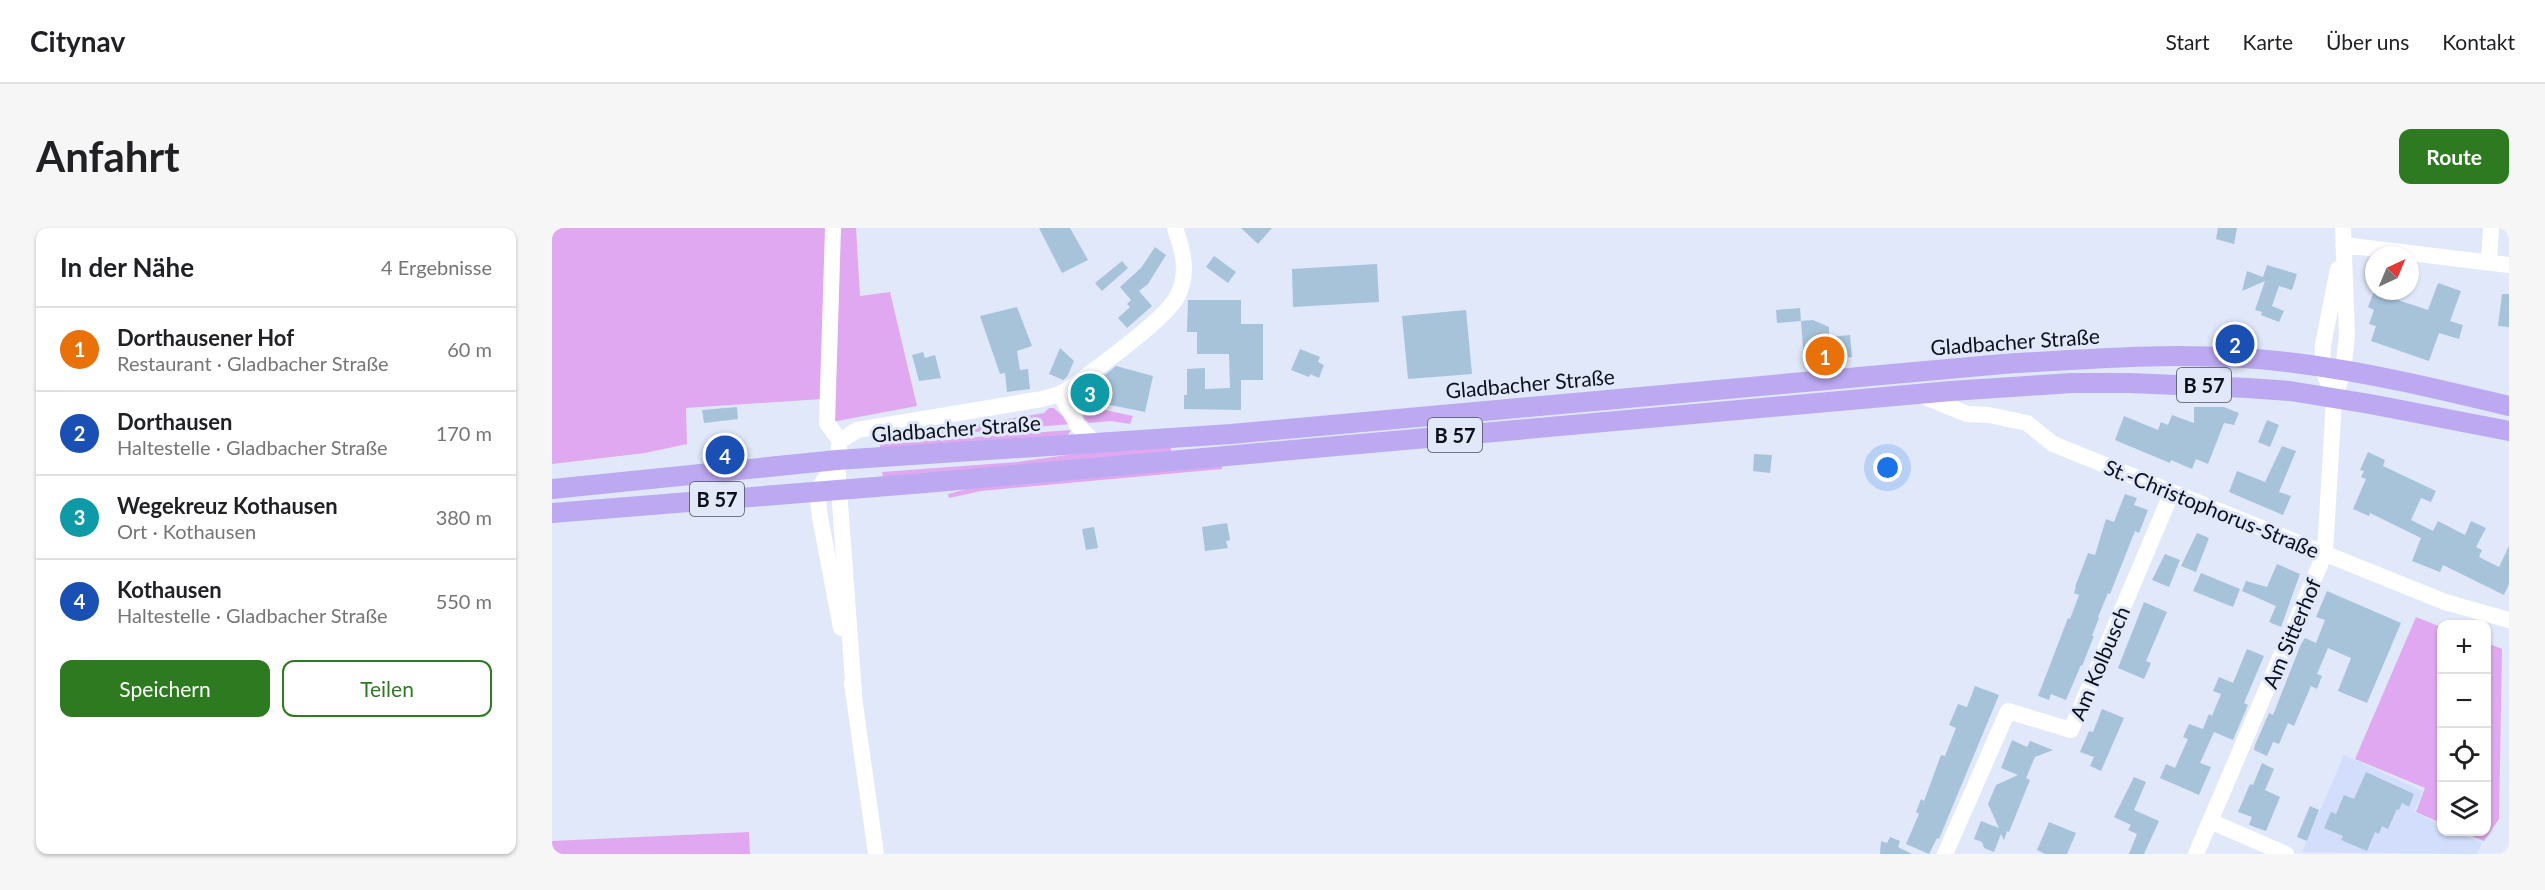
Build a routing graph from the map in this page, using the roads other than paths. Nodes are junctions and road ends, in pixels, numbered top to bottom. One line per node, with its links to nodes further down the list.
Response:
1 (833, 228): 16 (street)
2 (1175, 228): 10 (street)
3 (2343, 228): 5 (street)
4 (2491, 228): 6 (street)
5 (2343, 245): 6 (street); 8 (street); 9 (street)
6 (2488, 262): 7 (street)
7 (2509, 265)
8 (2322, 367): 9 (main road, Gladbacher Straße / B 57); 12 (street); 15 (main road, Gladbacher Straße / B 57)
9 (2343, 371): 12 (street); 13 (main road, Gladbacher Straße / B 57)
10 (1060, 394): 15 (street); 16 (street)
11 (1918, 394): 12 (main road, B 57); 18 (main road, B 57); 20 (street, St.-Christophorus-Straße)
12 (2334, 399): 14 (main road, B 57); 22 (street, Am Sitterhof)
13 (2509, 406)
14 (2509, 431)
15 (1096, 444): 16 (main road, Gladbacher Straße / B 57)
16 (838, 451): 17 (main road, Gladbacher Straße / B 57); 18 (street); 19 (street)
17 (552, 489)
18 (839, 490): 19 (main road, B 57); 24 (street)
19 (817, 491): 21 (main road, B 57); 24 (street)
20 (2172, 492): 22 (street, St.-Christophorus-Straße); 27 (street, Am Kolbusch)
21 (552, 513)
22 (2325, 553): 23 (street, St.-Christophorus-Straße); 25 (street, Am Sitterhof)
23 (2509, 620)
24 (854, 694): 26 (street)
25 (2210, 821): 28 (street, Am Sitterhof); 29 (street)
26 (876, 854)
27 (1944, 854)
28 (2196, 854)
29 (2286, 854)

